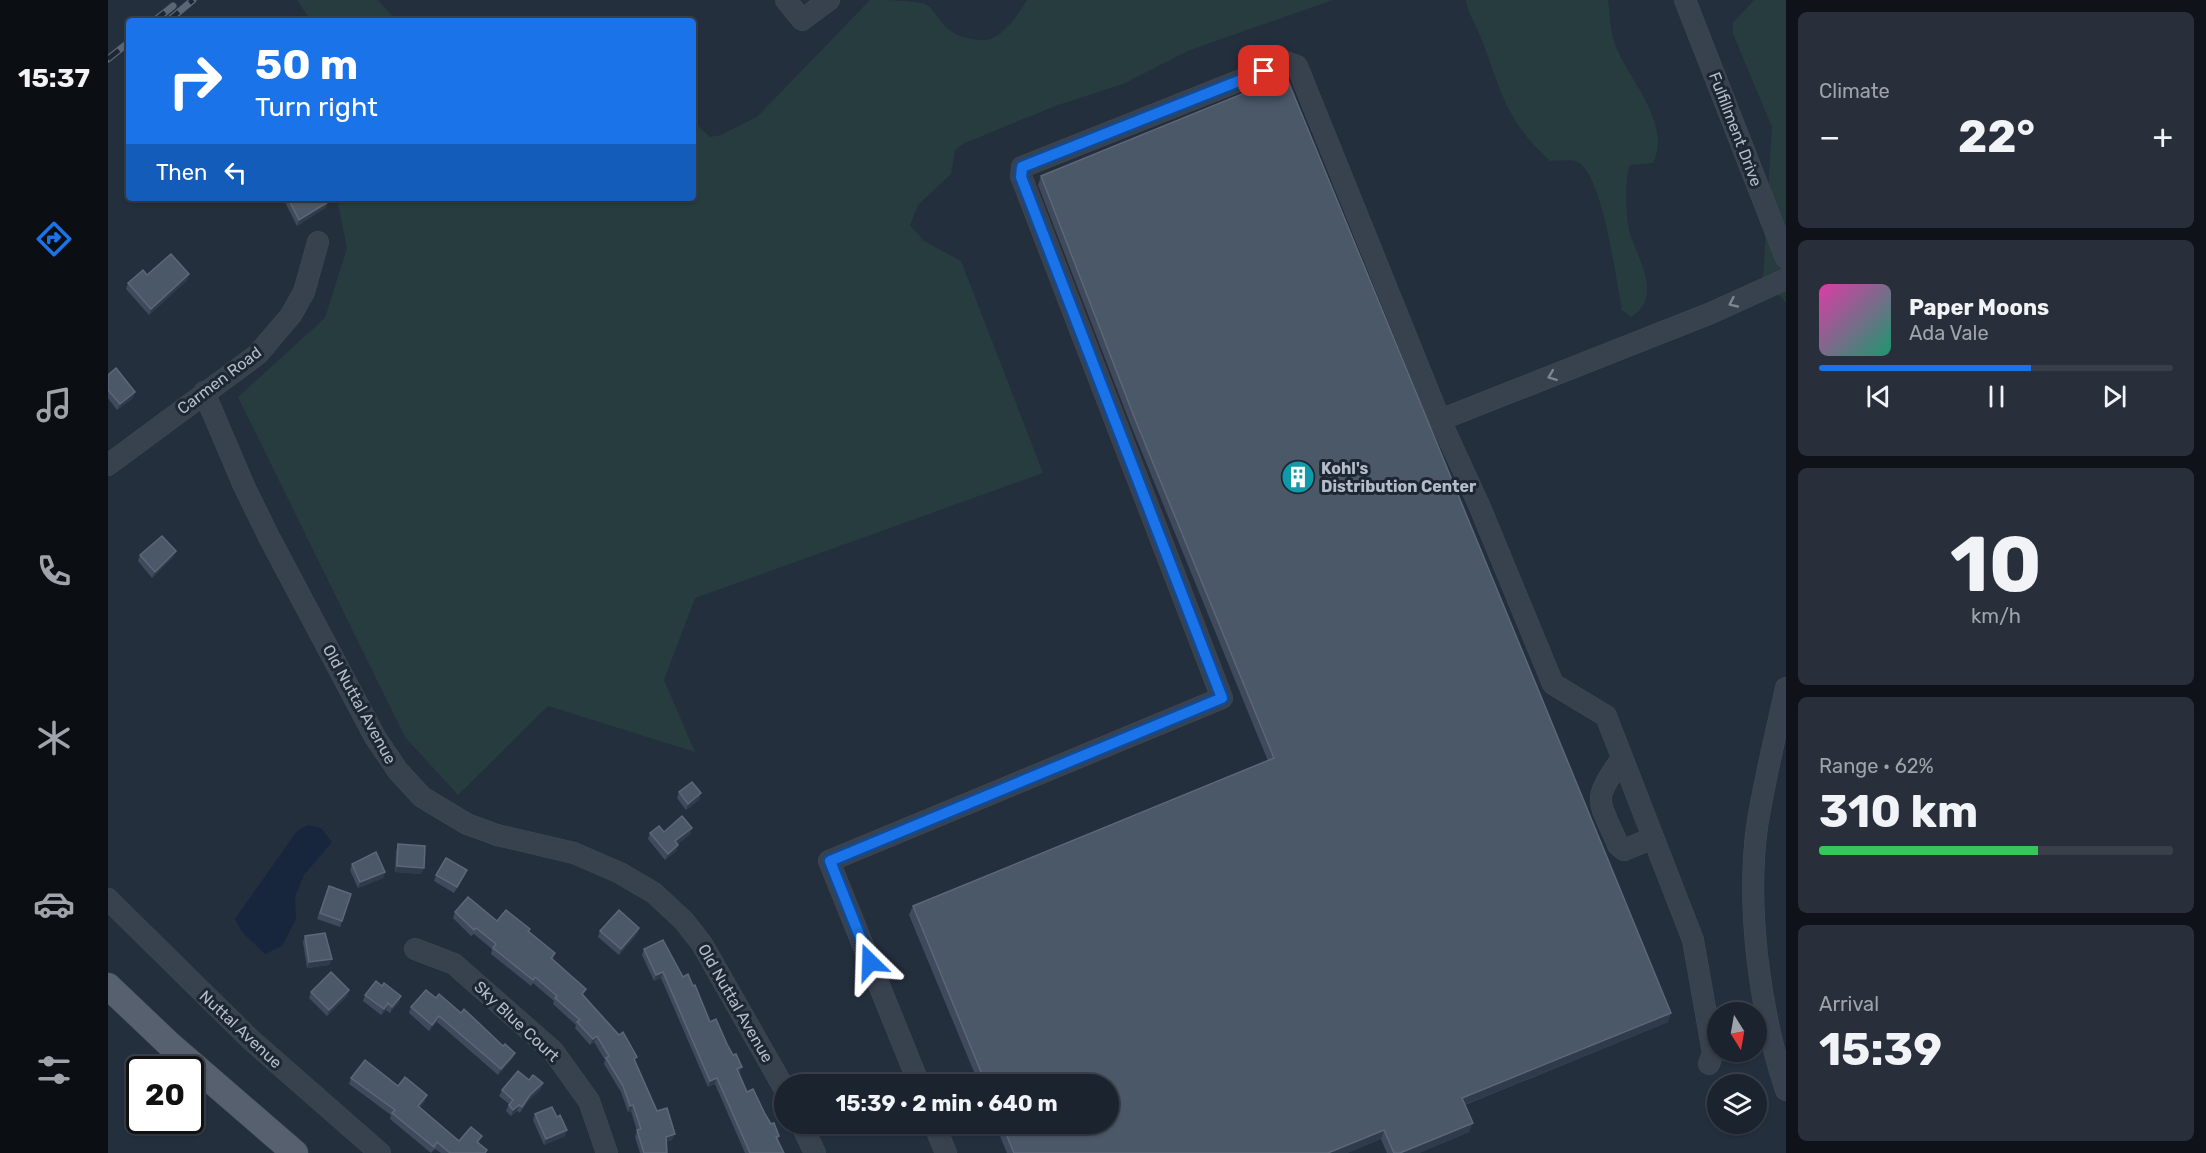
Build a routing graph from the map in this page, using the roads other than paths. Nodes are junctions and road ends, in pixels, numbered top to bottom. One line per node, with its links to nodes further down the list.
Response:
1 (786, 0): 2 (street)
2 (829, 0)
3 (1685, 0): 5 (street, Fulfillment Drive)
4 (318, 242): 7 (street, Carmen Road)
5 (1786, 258)
6 (1786, 279): 8 (street, one-way to 8)
7 (204, 392): 9 (street, Carmen Road); 17 (street, Old Nuttal Avenue)
8 (1440, 420): 11 (street); 18 (street)
9 (108, 465)
10 (1786, 688): 19 (street)
11 (1622, 758): 12 (street); 12 (street)
12 (1653, 838): 16 (street)
13 (108, 899): 23 (street, Nuttal Avenue)
14 (415, 949): 24 (street, Sky Blue Court)
15 (108, 986): 22 (main road)
16 (1709, 1064)
17 (776, 1074)
18 (914, 1074)
19 (1786, 1090)
20 (806, 1134): 25 (street)
21 (938, 1134): 26 (street)
22 (295, 1153)
23 (380, 1153)
24 (607, 1153)
25 (815, 1153)
26 (946, 1153)

